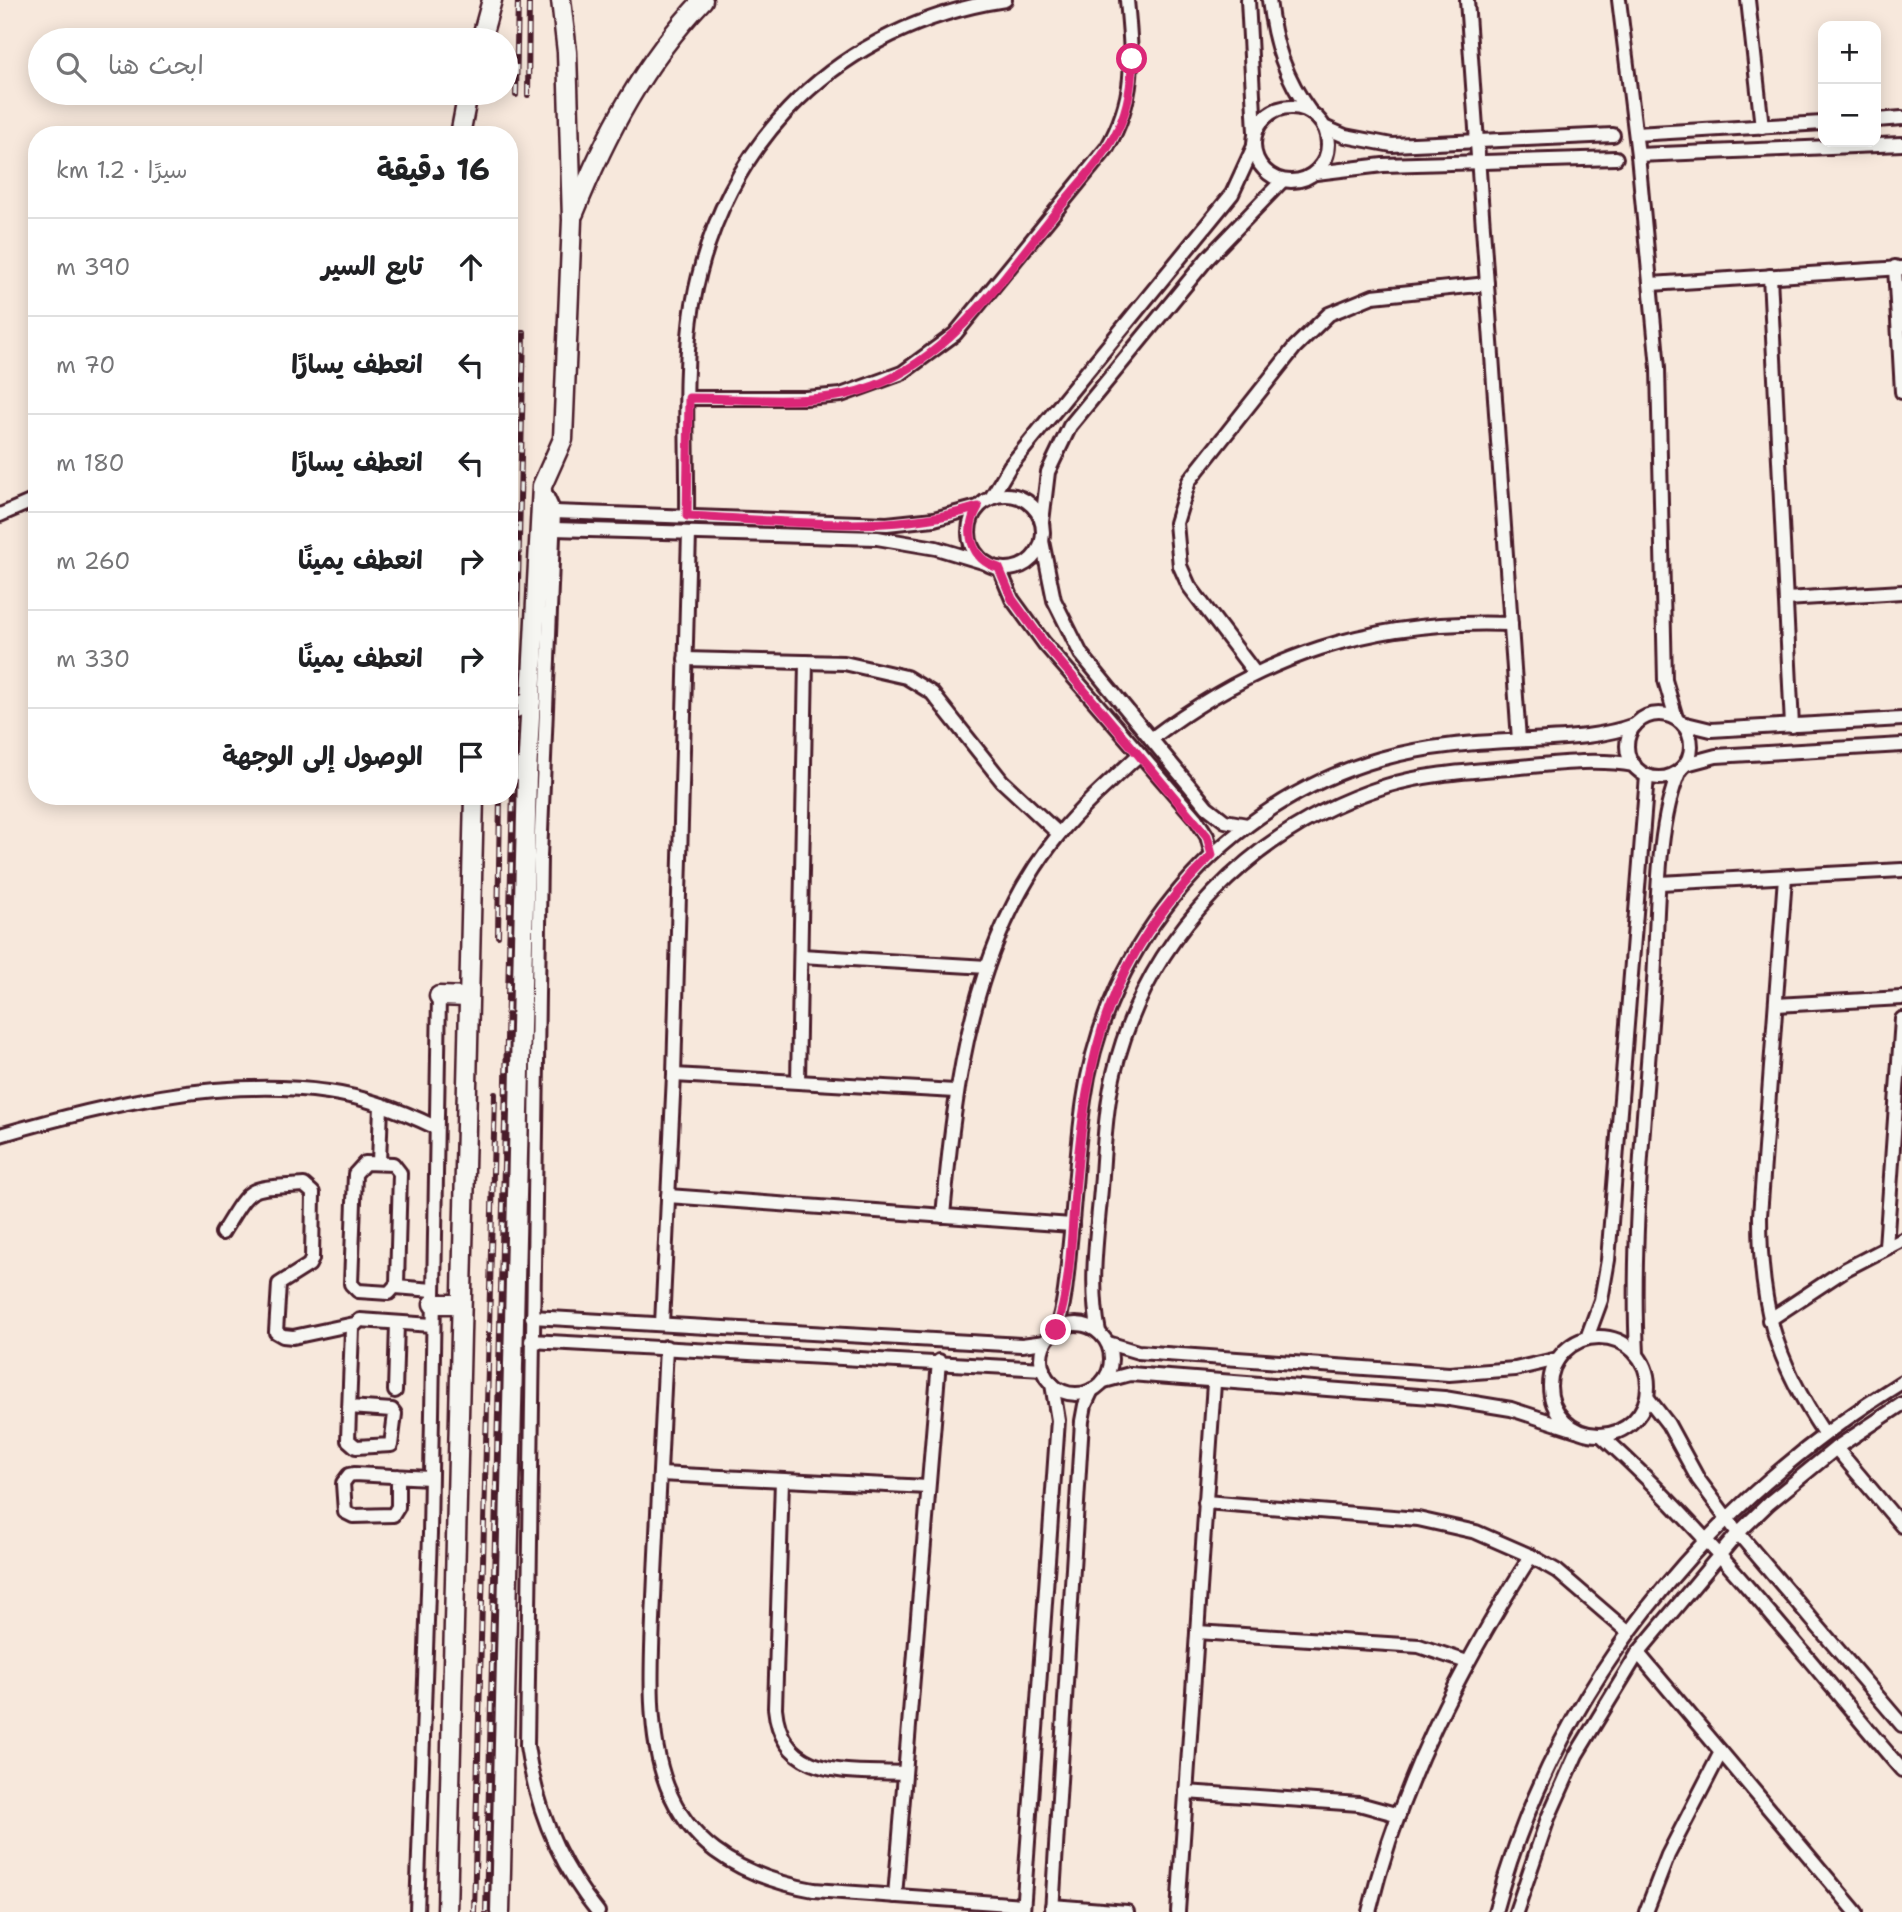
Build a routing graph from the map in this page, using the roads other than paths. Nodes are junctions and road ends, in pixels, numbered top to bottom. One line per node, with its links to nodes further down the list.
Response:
1 (492, 0): 11 (main road)
2 (561, 0): 30 (main road)
3 (703, 0): 30 (main road)
4 (1006, 0): 36 (street)
5 (1127, 0): 36 (street)
6 (1248, 0): 22 (street)
7 (1269, 0): 13 (street)
8 (1467, 0): 23 (street)
9 (1619, 0): 20 (street)
10 (1748, 0): 19 (street)
11 (484, 28)
12 (466, 105): 17 (main road)
13 (1312, 113): 18 (street); 22 (street)
14 (1902, 118): 15 (street)
15 (1881, 120)
16 (1818, 123): 19 (street)
17 (462, 126)
18 (1324, 127): 23 (street); 28 (street)
19 (1762, 127): 20 (street)
20 (1636, 134): 25 (street)
21 (1613, 135): 23 (street)
22 (1254, 140): 29 (street); 38 (street)
23 (1477, 142): 27 (street)
24 (1902, 144): 25 (street)
25 (1638, 155): 34 (street)
26 (1616, 158): 27 (street)
27 (1478, 161): 28 (street); 33 (street)
28 (1315, 173): 29 (street)
29 (1282, 181): 44 (street)
30 (572, 220): 37 (main road)
31 (1899, 268): 32 (street); 35 (street)
32 (1770, 276): 34 (street); 51 (street)
33 (1487, 284): 52 (street); 55 (street)
34 (1651, 284): 59 (street)
35 (1902, 392)
36 (689, 398): 43 (street)
37 (542, 486): 41 (street); 56 (main road)
38 (991, 498): 40 (street); 44 (street)
39 (28, 503): 42 (street)
40 (978, 507): 43 (street); 48 (street)
41 (554, 512): 43 (street); 45 (street)
42 (0, 515)
43 (687, 516)
44 (1042, 522): 47 (street)
45 (553, 529): 46 (street); 101 (street)
46 (689, 533): 48 (street); 53 (street)
47 (1042, 541): 49 (street); 62 (street)
48 (986, 563): 49 (street)
49 (999, 568): 65 (street)
50 (1902, 592): 51 (street)
51 (1786, 599): 61 (street)
52 (1511, 624): 55 (street); 63 (street)
53 (685, 659): 54 (street); 85 (street)
54 (806, 662): 73 (street); 78 (street)
55 (1255, 673): 62 (street)
56 (531, 701): 57 (main road); 69 (main road)
57 (518, 707)
58 (1902, 719): 61 (street)
59 (1679, 721): 60 (street); 61 (street); 67 (street)
60 (1636, 725): 63 (street); 66 (street)
61 (1792, 726)
62 (1151, 739): 72 (street)
63 (1519, 740): 72 (street)
64 (1902, 745): 67 (street)
65 (1140, 754): 73 (street); 74 (street)
66 (1634, 765): 70 (street); 109 (street)
67 (1683, 767): 70 (street); 77 (street)
68 (518, 770): 69 (main road)
69 (527, 774): 162 (main road)
70 (1647, 776): 110 (street)
71 (474, 805): 81 (main road)
72 (1247, 825): 74 (street)
73 (1059, 834): 79 (street)
74 (1212, 855): 94 (street)
75 (1902, 870): 76 (street)
76 (1785, 877): 77 (street); 83 (street)
77 (1660, 883): 116 (street)
78 (801, 956): 79 (street); 86 (street)
79 (987, 967): 87 (street)
80 (439, 996): 81 (main road); 89 (street)
81 (468, 997): 100 (main road)
82 (1902, 998): 83 (street)
83 (1776, 1005): 103 (street)
84 (1902, 1018): 97 (street)
85 (674, 1075): 86 (street); 92 (street)
86 (798, 1081): 87 (street)
87 (955, 1091): 93 (street)
88 (381, 1105): 89 (street); 90 (street); 91 (street)
89 (435, 1127): 99 (street)
90 (0, 1135)
91 (379, 1163): 98 (street); 98 (street)
92 (668, 1196): 93 (street); 106 (street)
93 (943, 1216): 94 (street)
94 (1072, 1225): 108 (street)
95 (222, 1233): 105 (street)
96 (1902, 1240): 97 (street)
97 (1886, 1247): 103 (street)
98 (396, 1287): 99 (street)
99 (433, 1297): 100 (main road); 107 (street)
100 (461, 1304): 161 (main road)
101 (532, 1317): 102 (street); 111 (street)
102 (599, 1320): 106 (street); 114 (street)
103 (1769, 1320): 132 (street)
104 (397, 1322): 105 (street); 107 (street); 126 (street)
105 (354, 1324): 130 (street)
106 (662, 1324): 112 (street)
107 (432, 1325): 137 (street)
108 (1056, 1330): 109 (street); 112 (street)
109 (1099, 1332): 113 (street)
110 (1587, 1338): 116 (street); 117 (street)
111 (531, 1341): 114 (street); 163 (street)
112 (1045, 1342): 120 (street)
113 (1108, 1343): 119 (street); 121 (street)
114 (599, 1344): 115 (street)
115 (666, 1346): 118 (street); 135 (street)
116 (1637, 1354): 128 (street)
117 (1558, 1359): 119 (street); 131 (street)
118 (939, 1361): 120 (street); 139 (street)
119 (1353, 1367): 127 (street)
120 (1043, 1369): 124 (street)
121 (1104, 1381): 122 (street); 125 (street)
122 (1214, 1382): 127 (street); 140 (street)
123 (1902, 1382): 132 (street)
124 (1052, 1384): 125 (street); 158 (street)
125 (1092, 1390): 159 (street)
126 (395, 1391)
127 (1351, 1392): 131 (street)
128 (1647, 1397): 133 (street); 141 (street)
129 (1902, 1404): 134 (street)
130 (349, 1407): 130 (street)
131 (1576, 1430): 133 (street)
132 (1824, 1433): 141 (street)
133 (1602, 1436): 144 (street)
134 (1836, 1448): 142 (street); 143 (street)
135 (660, 1474): 138 (street); 157 (street)
136 (398, 1476): 136 (street); 137 (street)
137 (430, 1478): 160 (street)
138 (782, 1480): 139 (street); 154 (street)
139 (928, 1487): 154 (street)
140 (1205, 1502): 145 (street); 147 (street)
141 (1726, 1517): 143 (street); 144 (street)
142 (1902, 1526)
143 (1738, 1533): 146 (street); 151 (street)
144 (1704, 1539): 146 (street); 148 (street)
145 (1531, 1556): 148 (street); 150 (street)
146 (1719, 1557): 149 (street); 153 (street)
147 (1197, 1632): 150 (street); 155 (street)
148 (1629, 1633): 167 (street)
149 (1638, 1653): 152 (street); 168 (street)
150 (1466, 1661): 156 (street)
151 (1902, 1725)
152 (1721, 1752): 169 (street); 170 (street)
153 (1902, 1770)
154 (904, 1773): 157 (street)
155 (1186, 1792): 156 (street); 165 (street)
156 (1399, 1815): 166 (street)
157 (895, 1896): 158 (street)
158 (1023, 1909)
159 (1052, 1909): 164 (street)
160 (417, 1912)
161 (447, 1912)
162 (500, 1912)
163 (598, 1912)
164 (1127, 1912)
165 (1178, 1912)
166 (1369, 1912)
167 (1495, 1912)
168 (1516, 1912)
169 (1646, 1912)
170 (1856, 1912)

